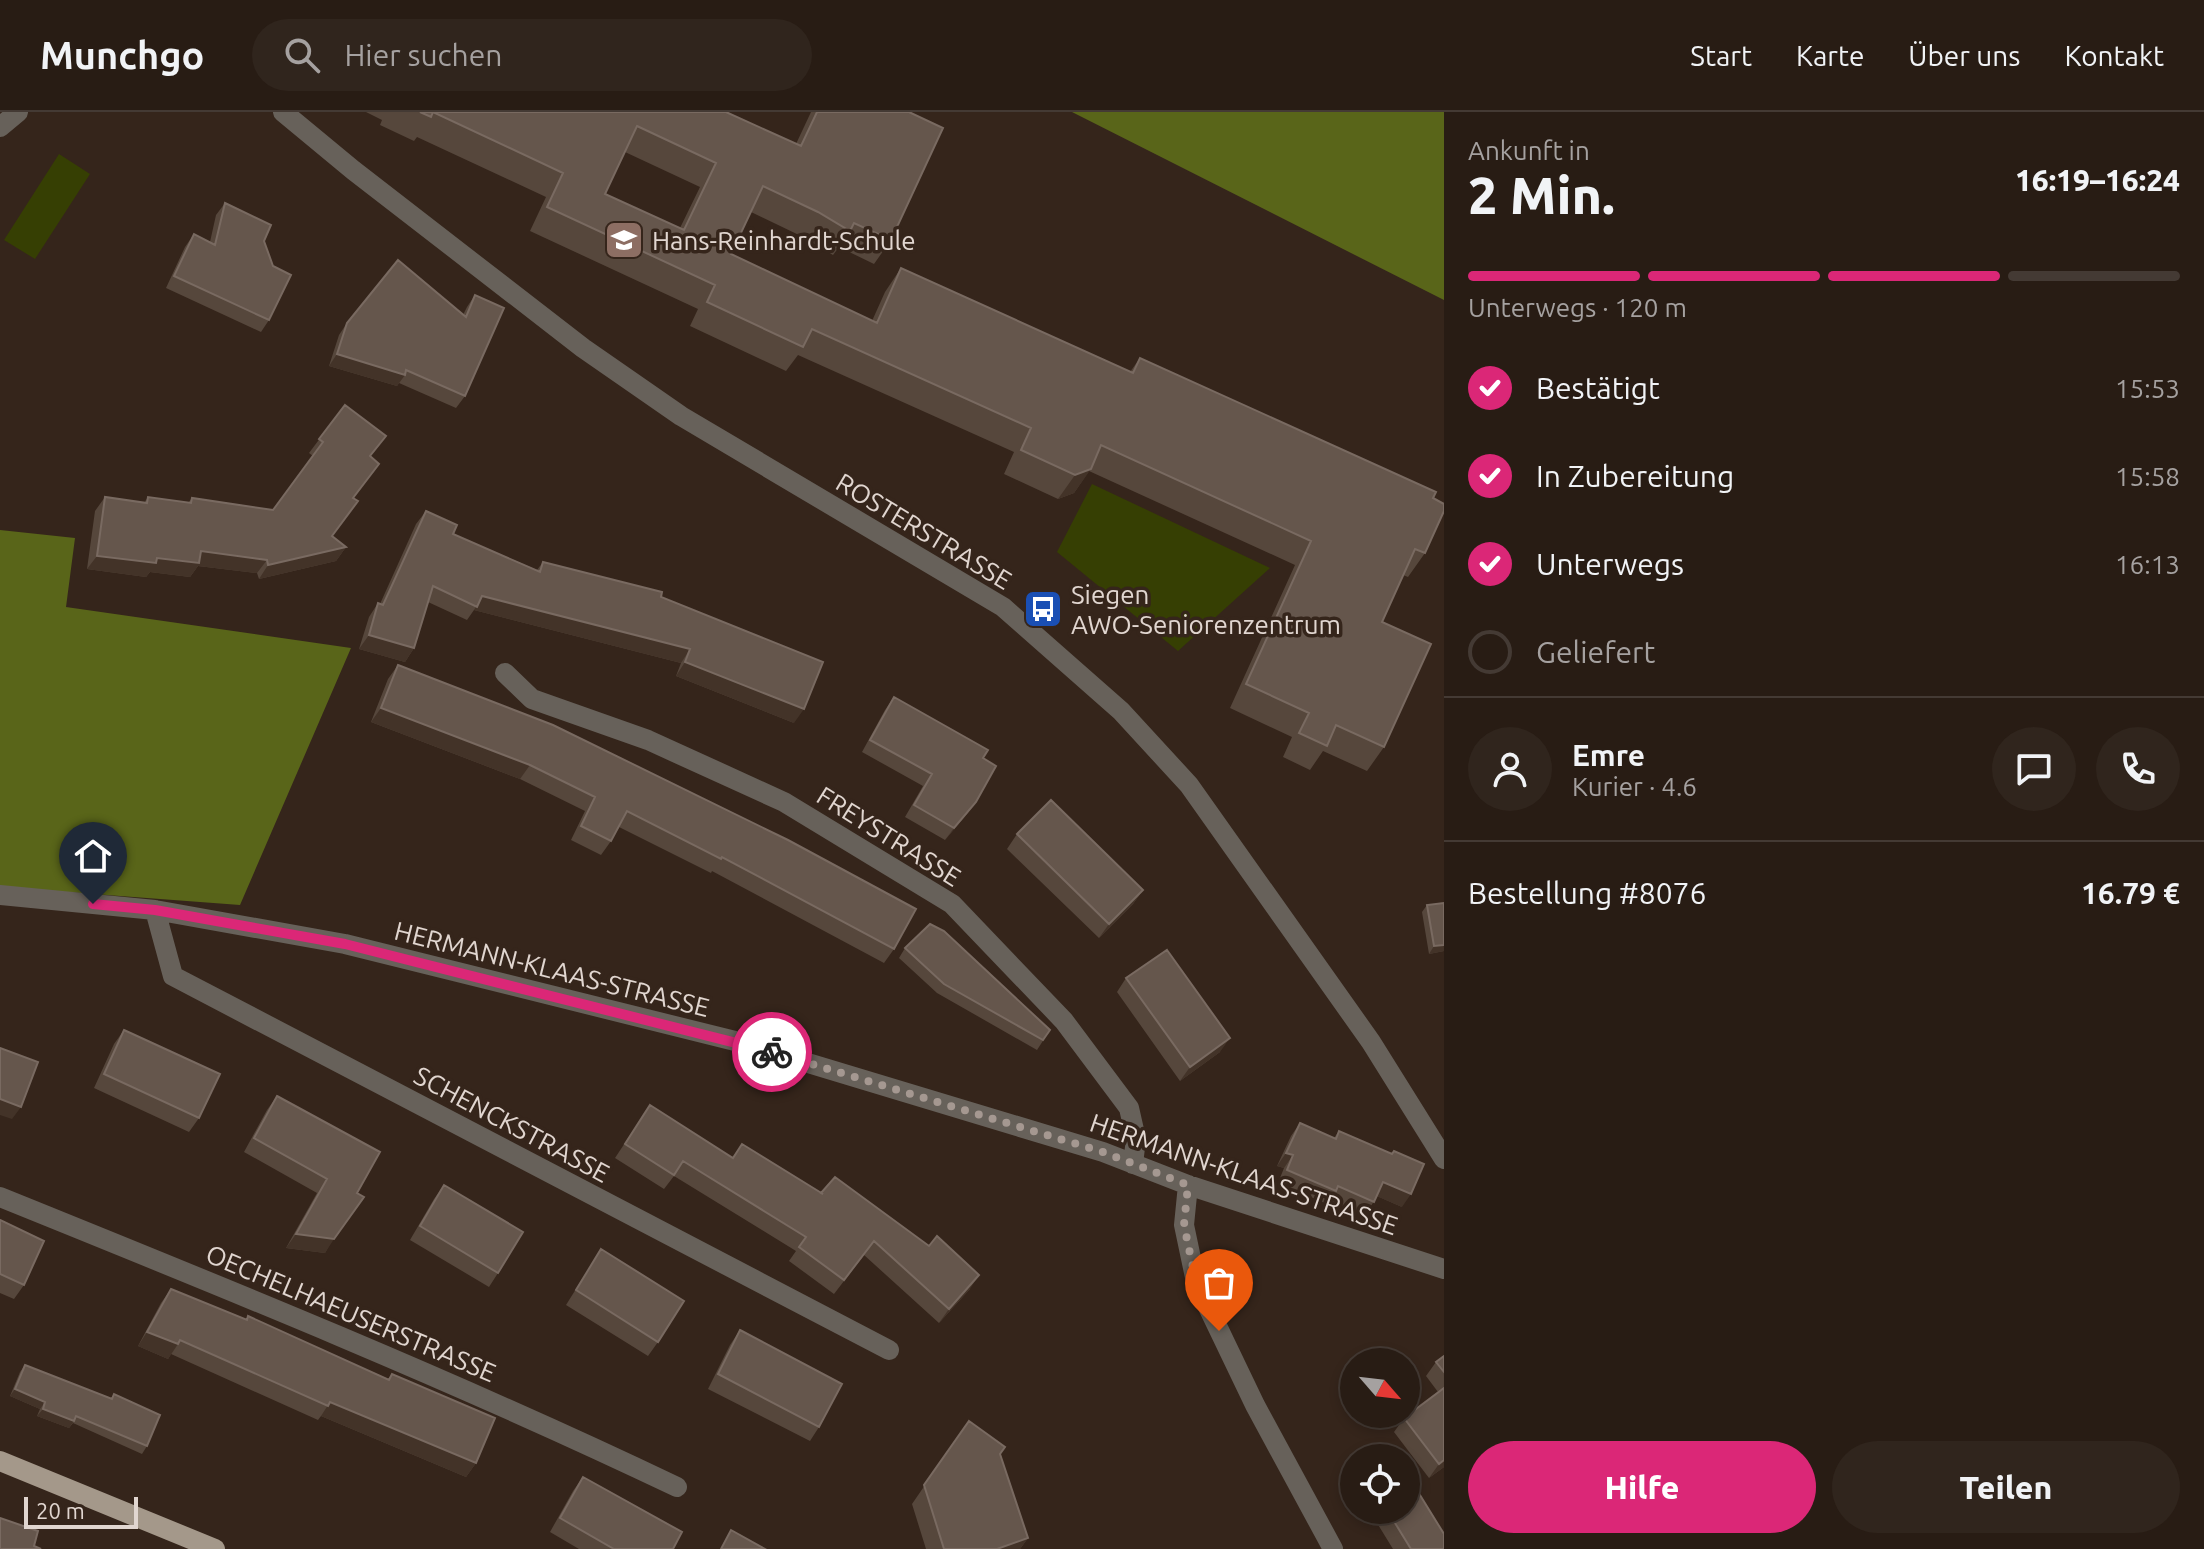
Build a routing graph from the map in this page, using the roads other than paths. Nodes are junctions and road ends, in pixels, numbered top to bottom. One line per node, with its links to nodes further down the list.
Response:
1 (18, 112): 3 (street)
2 (283, 112): 7 (street, ROSTERSTRASSE)
3 (0, 127)
4 (505, 673): 8 (street, FREYSTRASSE)
5 (0, 895): 6 (street, HERMANN-KLAAS-STRASSE)
6 (155, 910): 8 (street, HERMANN-KLAAS-STRASSE); 12 (street, SCHENCKSTRASSE)
7 (1444, 1159)
8 (1133, 1164): 9 (street, HERMANN-KLAAS-STRASSE)
9 (1188, 1185): 11 (street, HERMANN-KLAAS-STRASSE); 16 (street)
10 (0, 1197): 14 (street, OECHELHAEUSERSTRASSE)
11 (1444, 1269)
12 (889, 1350)
13 (0, 1461): 15 (main road)
14 (677, 1487)
15 (215, 1549)
16 (1333, 1549)

